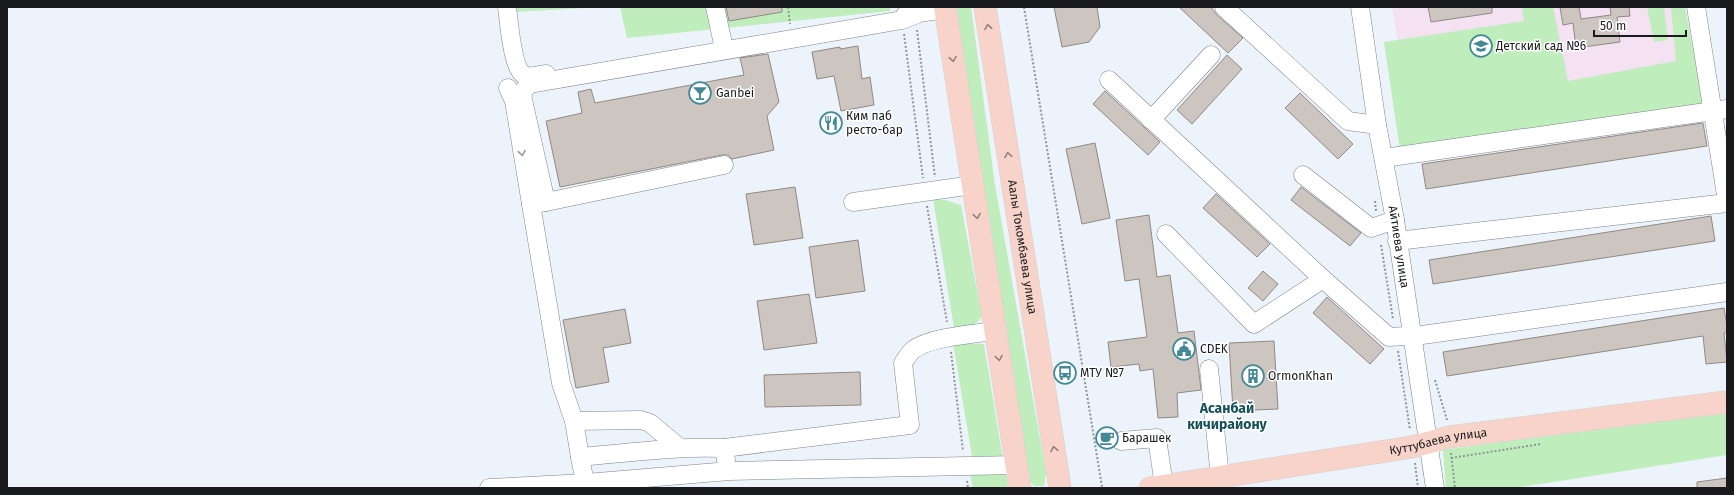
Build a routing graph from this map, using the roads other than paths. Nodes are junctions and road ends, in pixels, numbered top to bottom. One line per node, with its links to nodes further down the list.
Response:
1 (497, 7): 13 (street)
2 (507, 7): 13 (street)
3 (715, 7): 10 (street)
4 (985, 7): 46 (main road, Аалы Токомбаева улица, one-way to 4)
5 (1224, 7): 16 (street)
6 (1360, 7): 16 (street, Айтиева улица)
7 (1699, 7): 14 (street)
8 (945, 8): 9 (street); 20 (main road, one-way to 20)
9 (909, 17): 10 (street); 13 (street)
10 (723, 44): 13 (street)
11 (1211, 55): 15 (street)
12 (1109, 80): 15 (street)
13 (516, 82): 23 (street)
14 (1720, 110): 17 (street); 22 (street)
15 (1151, 120): 27 (street)
16 (1377, 125): 17 (street, Айтиева улица)
17 (1384, 158): 24 (street, Айтиева улица)
18 (724, 165): 23 (street)
19 (1303, 175): 24 (street)
20 (973, 185): 21 (street); 29 (main road, one-way to 29)
21 (853, 202)
22 (1727, 202): 26 (street)
23 (539, 203): 33 (street)
24 (1395, 220): 26 (street, Айтиева улица)
25 (1166, 234): 27 (street)
26 (1397, 241): 30 (street, Айтиева улица)
27 (1323, 279): 30 (street)
28 (1727, 292): 30 (street)
29 (995, 331): 37 (street); 39 (main road, one-way to 39)
30 (1412, 336): 35 (street, Айтиева улица)
31 (1209, 369): 41 (street)
32 (1727, 402): 35 (main road, Куттубаева улица)
33 (574, 421): 36 (street); 38 (street)
34 (1121, 441): 43 (street)
35 (1429, 442): 41 (main road, Куттубаева улица); 47 (street, Айтиева улица)
36 (680, 448): 37 (street); 38 (street)
37 (724, 448): 40 (street)
38 (580, 457): 42 (street)
39 (1016, 465): 40 (street); 45 (main road)
40 (729, 471): 42 (street)
41 (1220, 477): 43 (main road, Куттубаева улица)
42 (586, 486): 44 (street)
43 (1157, 487)
44 (489, 488)
45 (1020, 488)
46 (1060, 488)
47 (1436, 488)

